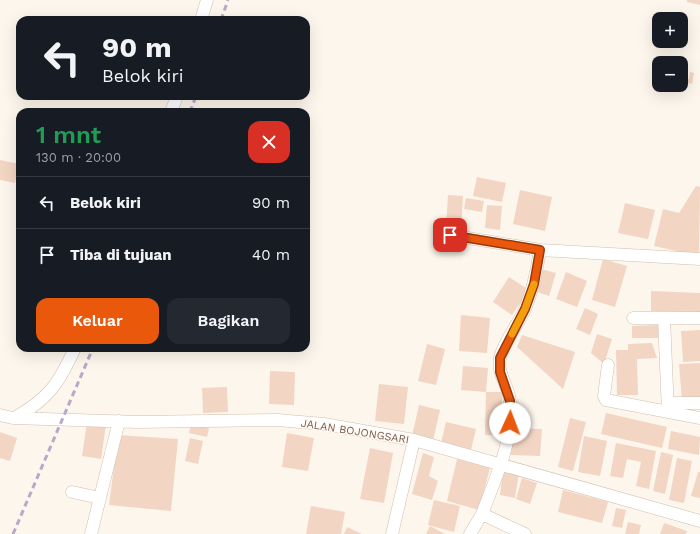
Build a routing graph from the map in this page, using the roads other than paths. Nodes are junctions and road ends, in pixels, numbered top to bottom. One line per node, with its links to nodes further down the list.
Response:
1 (207, 0): 2 (street)
2 (202, 16)
3 (450, 235): 4 (street)
4 (540, 250): 5 (street); 18 (street)
5 (700, 259)
6 (633, 318): 7 (street)
7 (664, 318): 8 (street); 12 (street)
8 (700, 318)
9 (73, 352): 14 (street)
10 (608, 365): 12 (street)
11 (700, 403): 12 (street)
12 (668, 408): 15 (street)
13 (0, 415): 14 (street, JALAN BOJONGSARI)
14 (13, 418): 16 (street, JALAN BOJONGSARI)
15 (700, 418)
16 (118, 421): 17 (street, JALAN BOJONGSARI); 20 (street)
17 (414, 440): 18 (street, JALAN BOJONGSARI); 24 (street)
18 (501, 464): 21 (street); 22 (street, JALAN BOJONGSARI)
19 (72, 492): 20 (street)
20 (100, 498): 23 (street)
21 (482, 514): 25 (street); 26 (street)
22 (700, 521)
23 (91, 534)
24 (392, 534)
25 (470, 534)
26 (525, 534)

